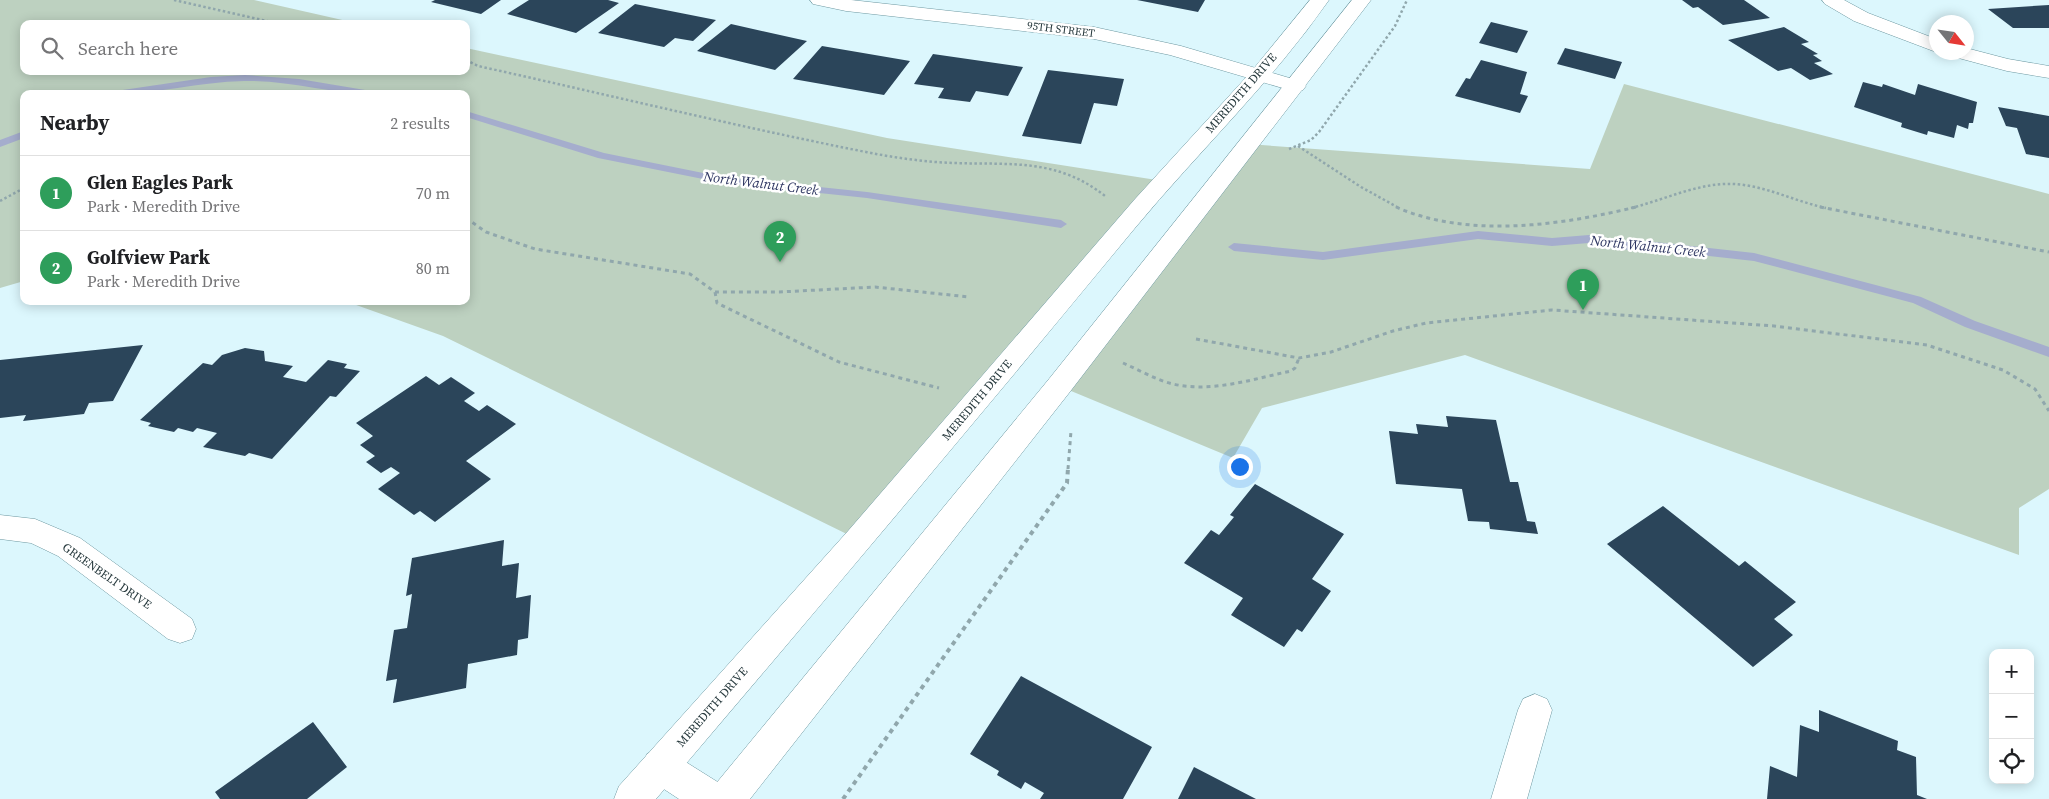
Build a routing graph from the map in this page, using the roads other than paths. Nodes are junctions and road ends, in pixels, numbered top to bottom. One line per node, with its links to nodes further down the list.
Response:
1 (819, 0): 8 (main road, 95TH STREET)
2 (1320, 0): 8 (main road, MEREDITH DRIVE)
3 (1362, 0): 9 (main road)
4 (1831, 0): 5 (main road)
5 (1929, 43)
6 (1974, 56): 7 (main road)
7 (2049, 72)
8 (1258, 76): 9 (main road, 95TH STREET); 13 (main road, MEREDITH DRIVE)
9 (1296, 86): 16 (main road)
10 (0, 527): 11 (main road, GREENBELT DRIVE)
11 (180, 629)
12 (1534, 710): 17 (main road)
13 (660, 766): 14 (main road, MEREDITH DRIVE); 15 (main road)
14 (632, 799)
15 (711, 799)
16 (727, 799)
17 (1509, 799)

